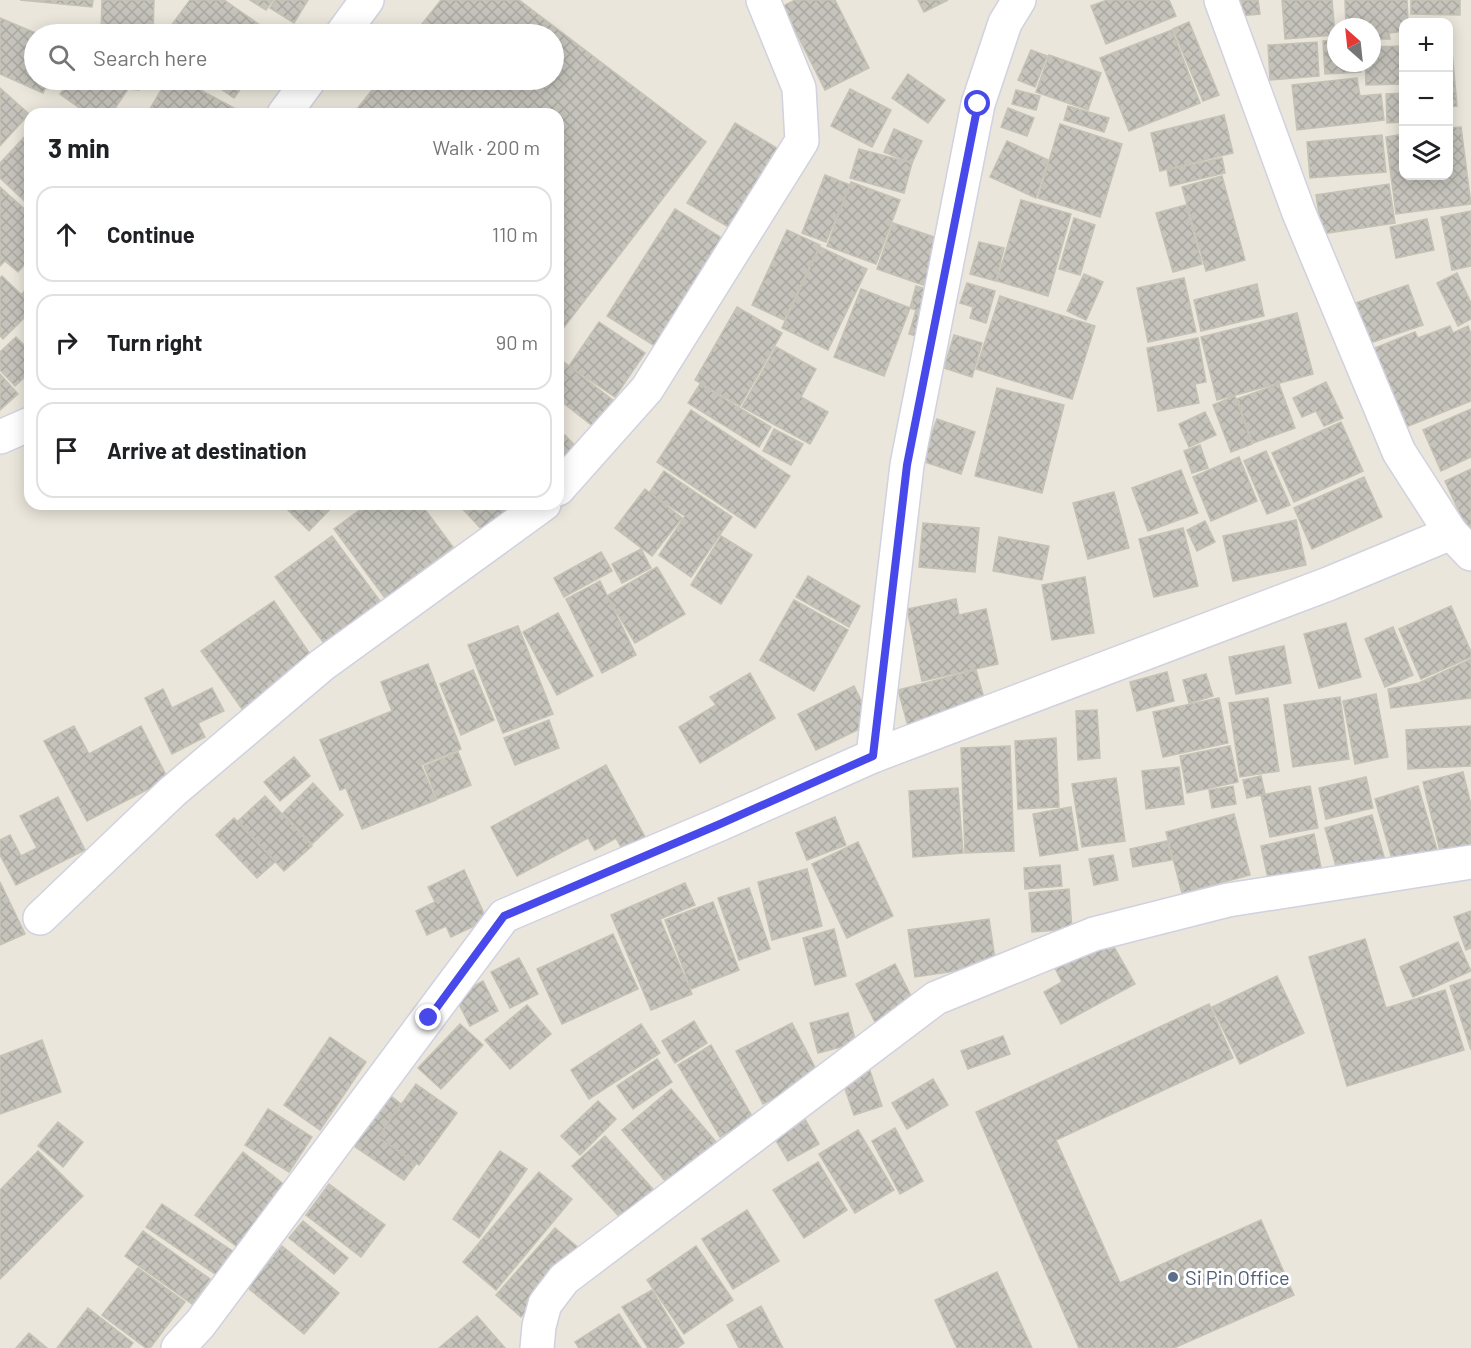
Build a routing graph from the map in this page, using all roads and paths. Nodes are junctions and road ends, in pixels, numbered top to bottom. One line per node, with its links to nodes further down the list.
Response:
1 (367, 0): 5 (street)
2 (763, 0): 10 (street)
3 (1019, 0): 13 (street)
4 (1221, 0): 12 (street)
5 (349, 24)
6 (302, 90): 7 (street)
7 (288, 108)
8 (24, 427): 9 (street)
9 (0, 437)
10 (564, 482)
11 (536, 510): 15 (street)
12 (1461, 544): 13 (street)
13 (873, 756): 16 (street)
14 (1471, 862): 17 (street)
15 (40, 918)
16 (178, 1348)
17 (537, 1348)

